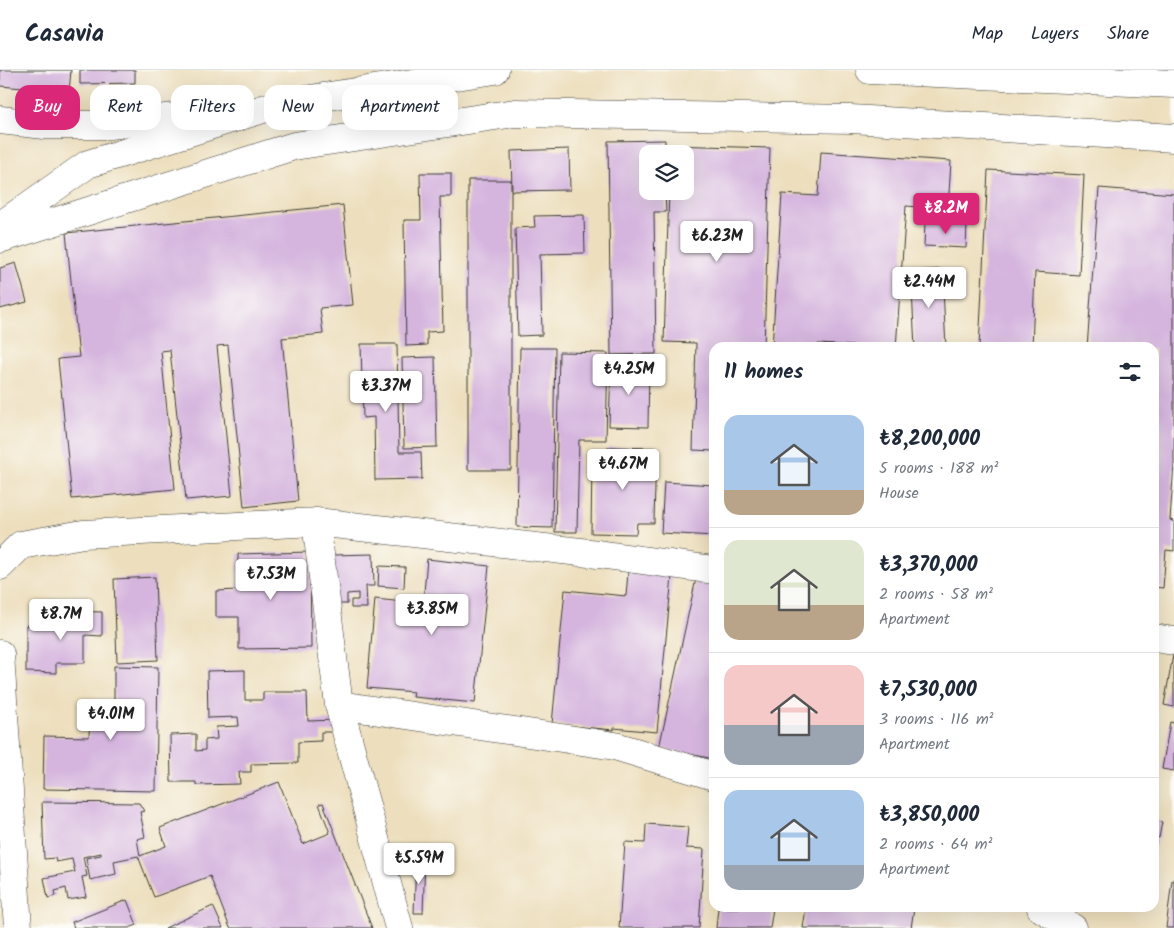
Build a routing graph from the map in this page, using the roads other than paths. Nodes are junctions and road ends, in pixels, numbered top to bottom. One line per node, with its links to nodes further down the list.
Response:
1 (495, 70): 4 (street)
2 (870, 70): 3 (street)
3 (1174, 84)
4 (332, 96)
5 (264, 106): 7 (street)
6 (264, 109): 9 (street)
7 (0, 120)
8 (1174, 138): 10 (street)
9 (0, 226)
10 (0, 239)
11 (316, 522): 12 (street); 13 (street); 17 (street)
12 (0, 566)
13 (709, 569)
14 (1159, 639): 15 (street)
15 (1174, 641)
16 (0, 654): 20 (street)
17 (338, 705): 18 (street); 21 (street)
18 (709, 774)
19 (1047, 912): 22 (street)
20 (18, 928)
21 (399, 928)
22 (1073, 928)

